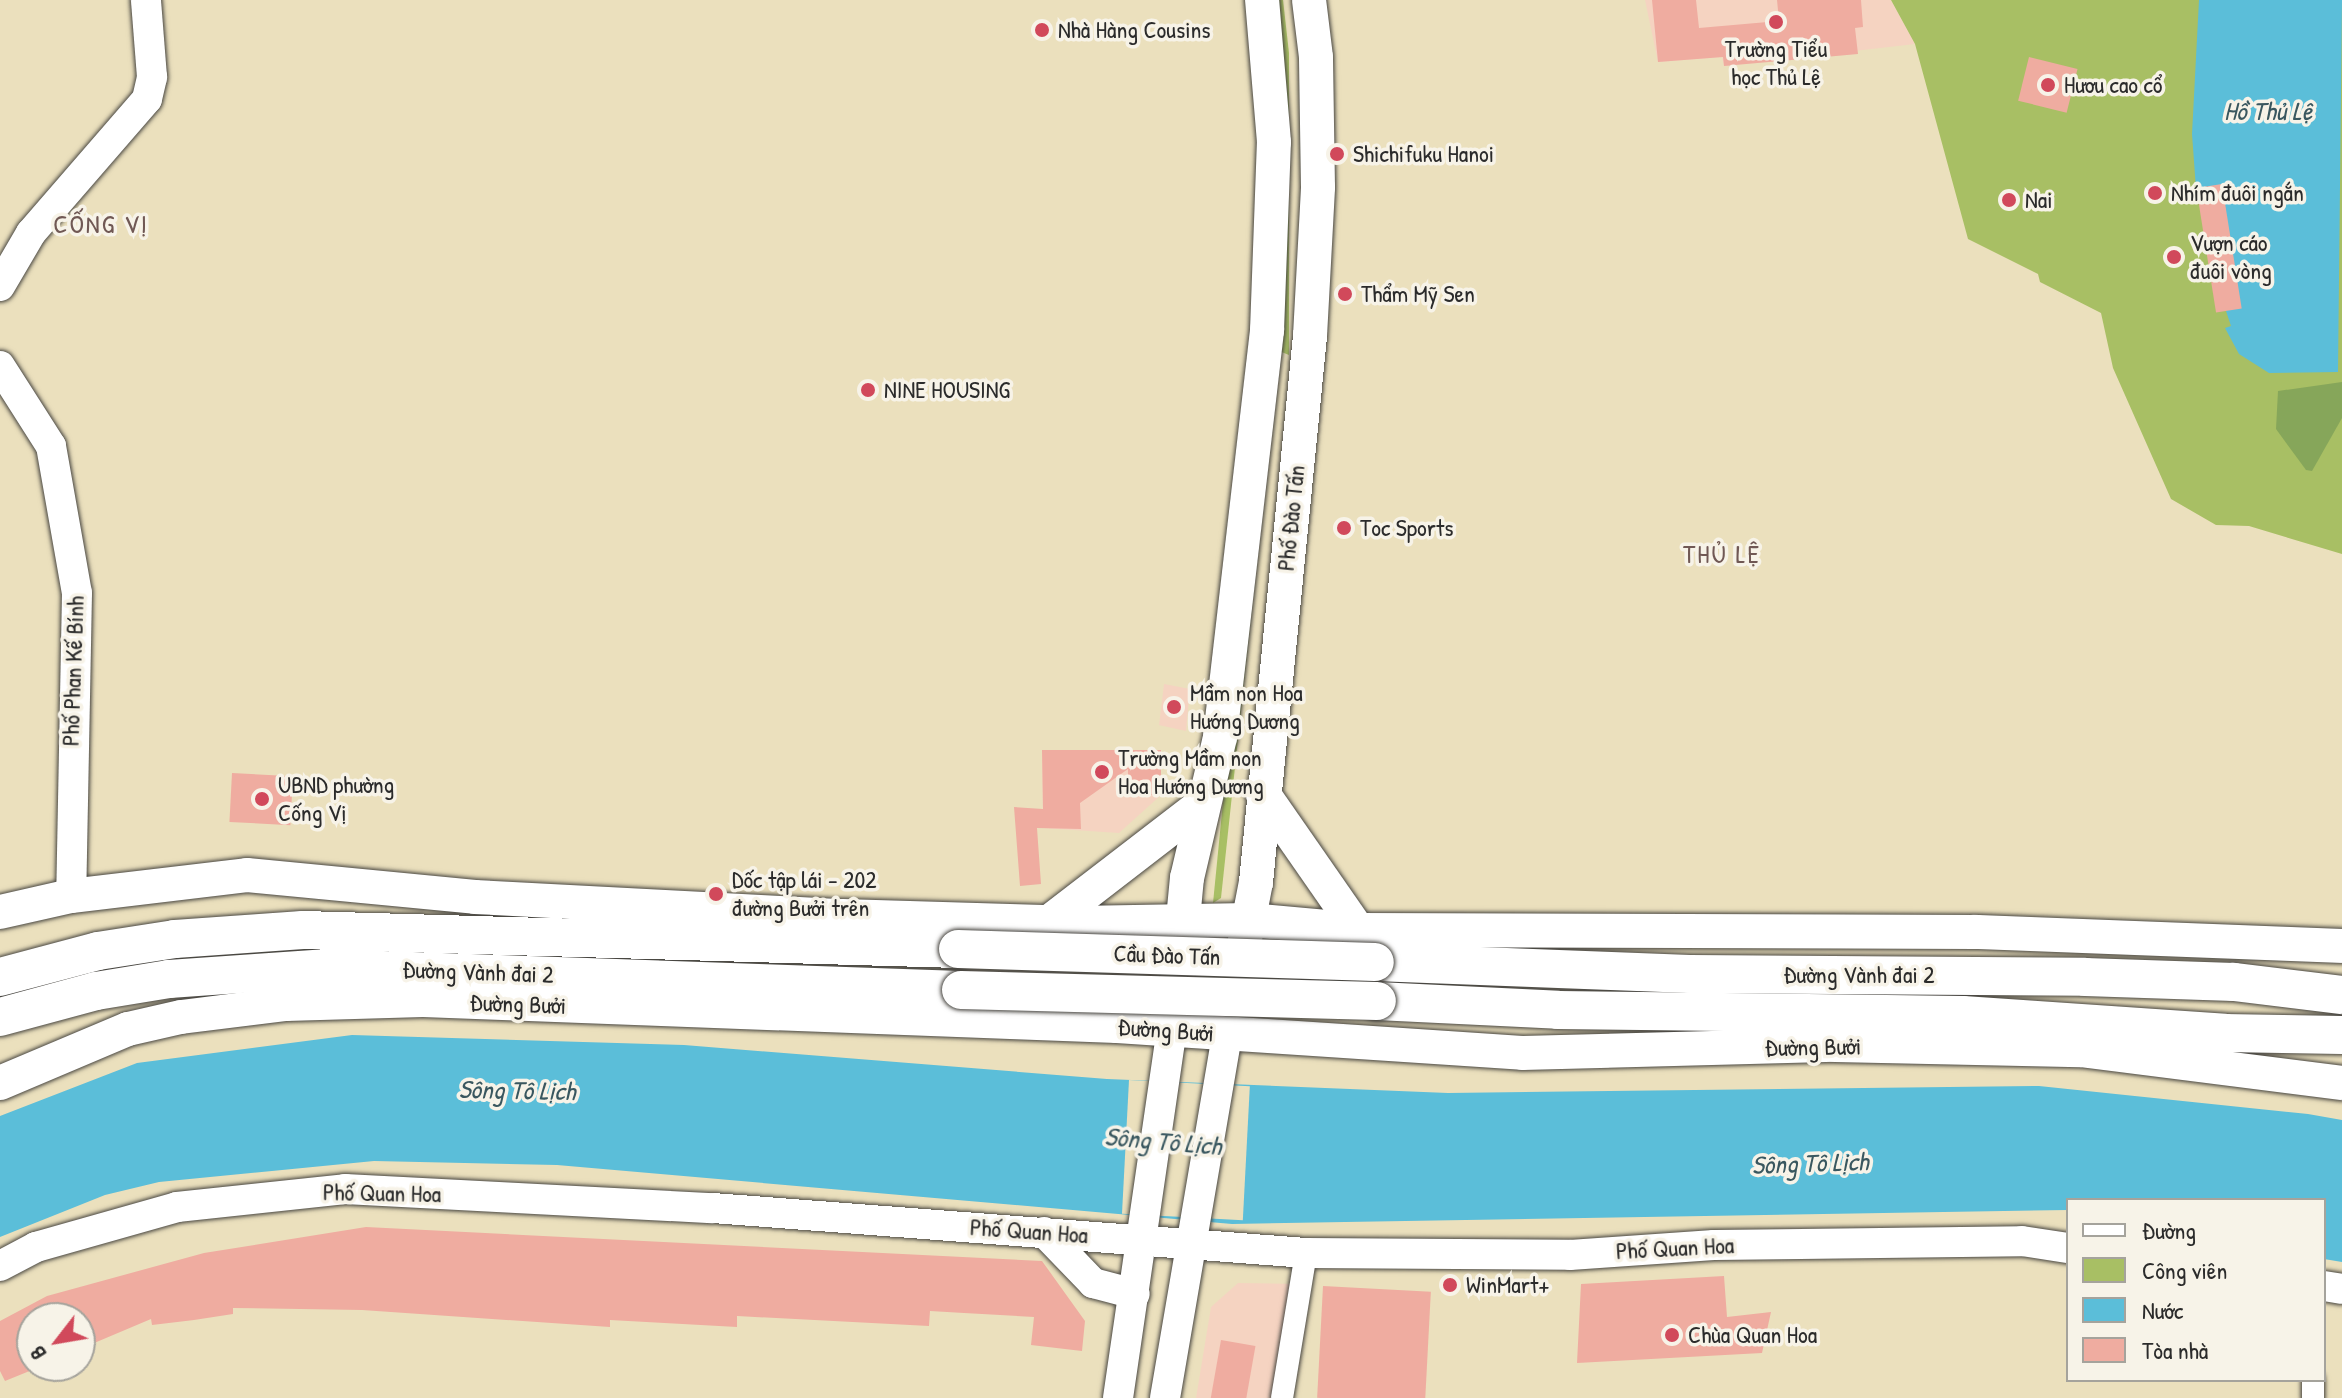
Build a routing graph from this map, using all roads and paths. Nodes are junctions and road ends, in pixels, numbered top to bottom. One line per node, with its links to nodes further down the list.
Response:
1 (146, 0): 4 (main road)
2 (1262, 0): 5 (main road, Phố Đào Tấn)
3 (1309, 0): 6 (main road, Phố Đào Tấn)
4 (0, 286)
5 (1264, 356): 6 (main road); 9 (main road, Phố Đào Tấn)
6 (1306, 365): 8 (main road, Phố Đào Tấn)
7 (0, 366): 10 (main road, Phố Phan Kế Bính)
8 (1262, 792): 13 (main road, Phố Đào Tấn); 15 (main road)
9 (1201, 805): 12 (main road, Phố Đào Tấn); 14 (main road)
10 (71, 896): 11 (main road); 14 (main road)
11 (0, 912)
12 (1183, 919): 13 (main road); 14 (main road); 26 (main road, Phố Đào Tấn)
13 (1249, 920): 15 (main road); 28 (main road, Phố Đào Tấn)
14 (1065, 921): 25 (main road)
15 (1366, 946): 16 (main road); 17 (highway, Cầu Đào Tấn, bridge); 20 (highway, Đường Vành đai 2)
16 (2342, 946)
17 (958, 949): 19 (highway, Đường Vành đai 2)
18 (2342, 972): 20 (highway)
19 (0, 977)
20 (2234, 982): 22 (highway, Đường Vành đai 2)
21 (961, 990): 23 (highway, Cầu Đào Tấn, bridge); 24 (highway, Đường Vành đai 2)
22 (2342, 995)
23 (1377, 1001): 27 (highway, Đường Vành đai 2)
24 (0, 1017)
25 (1077, 1025): 26 (main road, Đường Bưởi); 31 (main road, Đường Bưởi)
26 (1172, 1030): 28 (main road, Đường Bưởi); 33 (main road)
27 (2224, 1033): 29 (highway, Đường Vành đai 2); 30 (highway)
28 (1227, 1034): 32 (main road, Đường Bưởi); 35 (main road)
29 (2342, 1035)
30 (2342, 1058)
31 (0, 1083)
32 (2342, 1083)
33 (1144, 1228): 34 (main road, Phố Quan Hoa); 35 (main road, Phố Quan Hoa); 39 (main road)
34 (1044, 1232): 38 (main road, Phố Quan Hoa); 39 (main road)
35 (1190, 1233): 37 (main road, Phố Quan Hoa); 41 (main road)
36 (2066, 1248): 37 (main road, Phố Quan Hoa)
37 (1306, 1253): 42 (street)
38 (0, 1266)
39 (1135, 1294): 40 (main road)
40 (1118, 1398)
41 (1165, 1398)
42 (1282, 1398)

